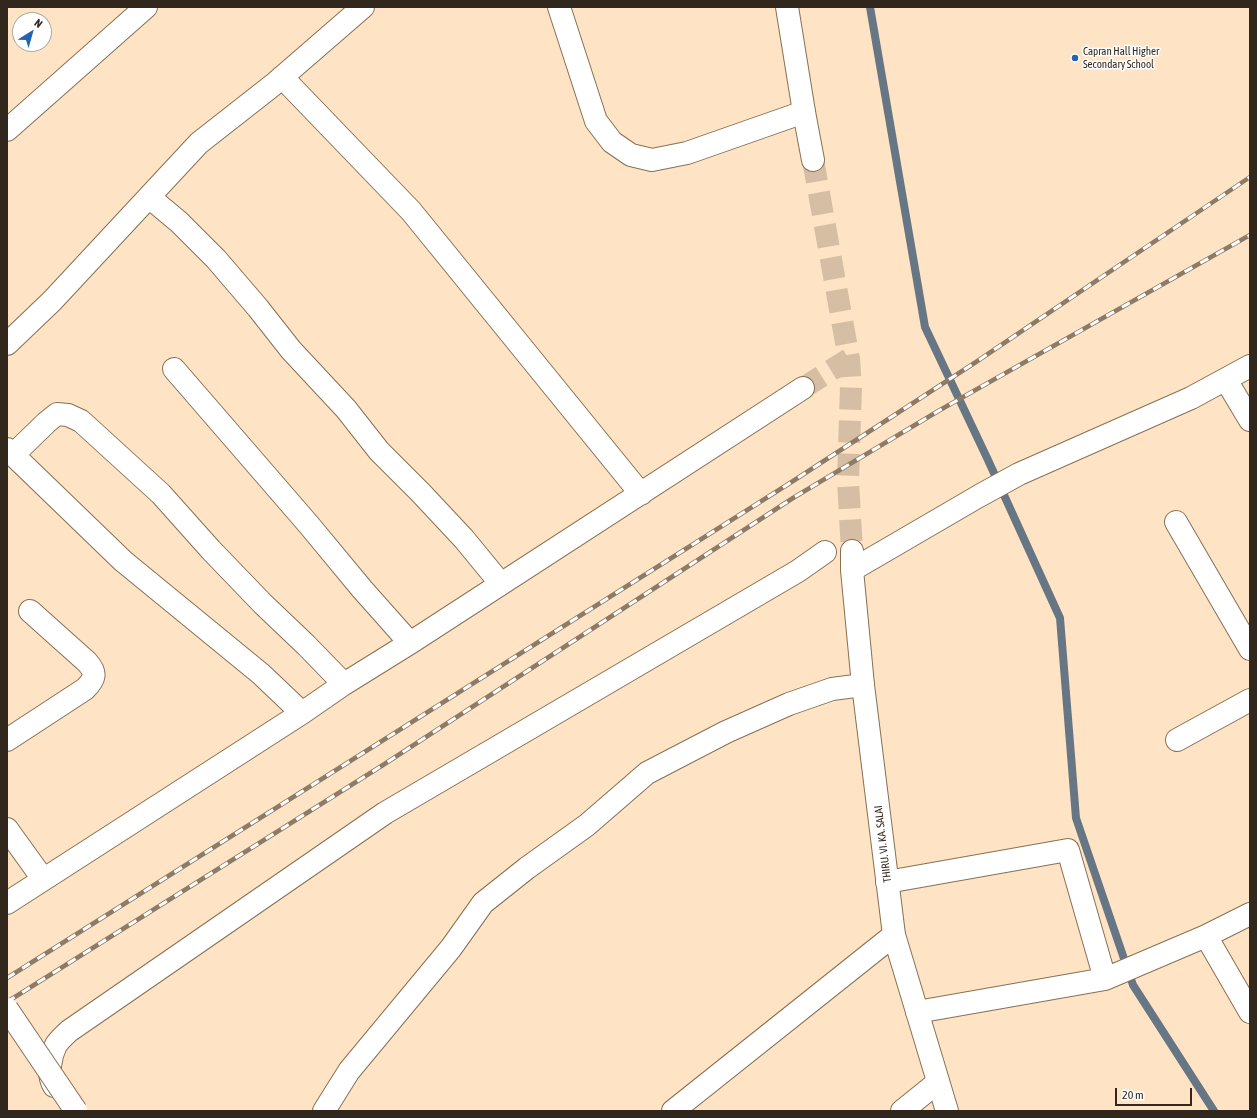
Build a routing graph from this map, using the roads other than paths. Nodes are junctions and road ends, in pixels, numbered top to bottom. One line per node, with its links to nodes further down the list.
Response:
1 (146, 7): 7 (street)
2 (363, 7): 5 (street)
3 (559, 7): 6 (street)
4 (787, 7): 6 (street)
5 (282, 77): 9 (street); 17 (street)
6 (804, 112): 8 (street)
7 (10, 120)
8 (813, 160)
9 (149, 197): 10 (street); 20 (street)
10 (7, 344)
11 (1250, 366): 13 (street)
12 (174, 369): 22 (street)
13 (1226, 380): 15 (street); 25 (street, THIRU. VI. KA. SALAI)
14 (803, 388): 17 (street)
15 (1250, 420)
16 (10, 452): 24 (street); 27 (street)
17 (640, 494): 20 (street)
18 (1176, 522): 23 (street)
19 (825, 552): 42 (street)
20 (501, 584): 22 (street)
21 (30, 611): 28 (street)
22 (410, 643): 24 (street)
23 (1250, 650)
24 (344, 684): 27 (street)
25 (864, 685): 32 (street, THIRU. VI. KA. SALAI); 44 (street)
26 (1250, 700): 29 (street)
27 (302, 713): 31 (street)
28 (7, 740)
29 (1177, 740)
30 (7, 829): 31 (street)
31 (43, 879): 33 (street)
32 (887, 882): 35 (street, THIRU. VI. KA. SALAI); 37 (street)
33 (7, 903)
34 (1250, 914): 36 (street)
35 (894, 935): 39 (street, THIRU. VI. KA. SALAI); 45 (street)
36 (1206, 936): 37 (street); 40 (street)
37 (1105, 980): 39 (street)
38 (7, 1009): 43 (street, bridge)
39 (917, 1012): 41 (street, THIRU. VI. KA. SALAI)
40 (1250, 1012)
41 (938, 1082): 46 (street); 47 (street, THIRU. VI. KA. SALAI)
42 (68, 1111)
43 (76, 1111)
44 (324, 1111)
45 (673, 1111)
46 (902, 1111)
47 (947, 1111)

